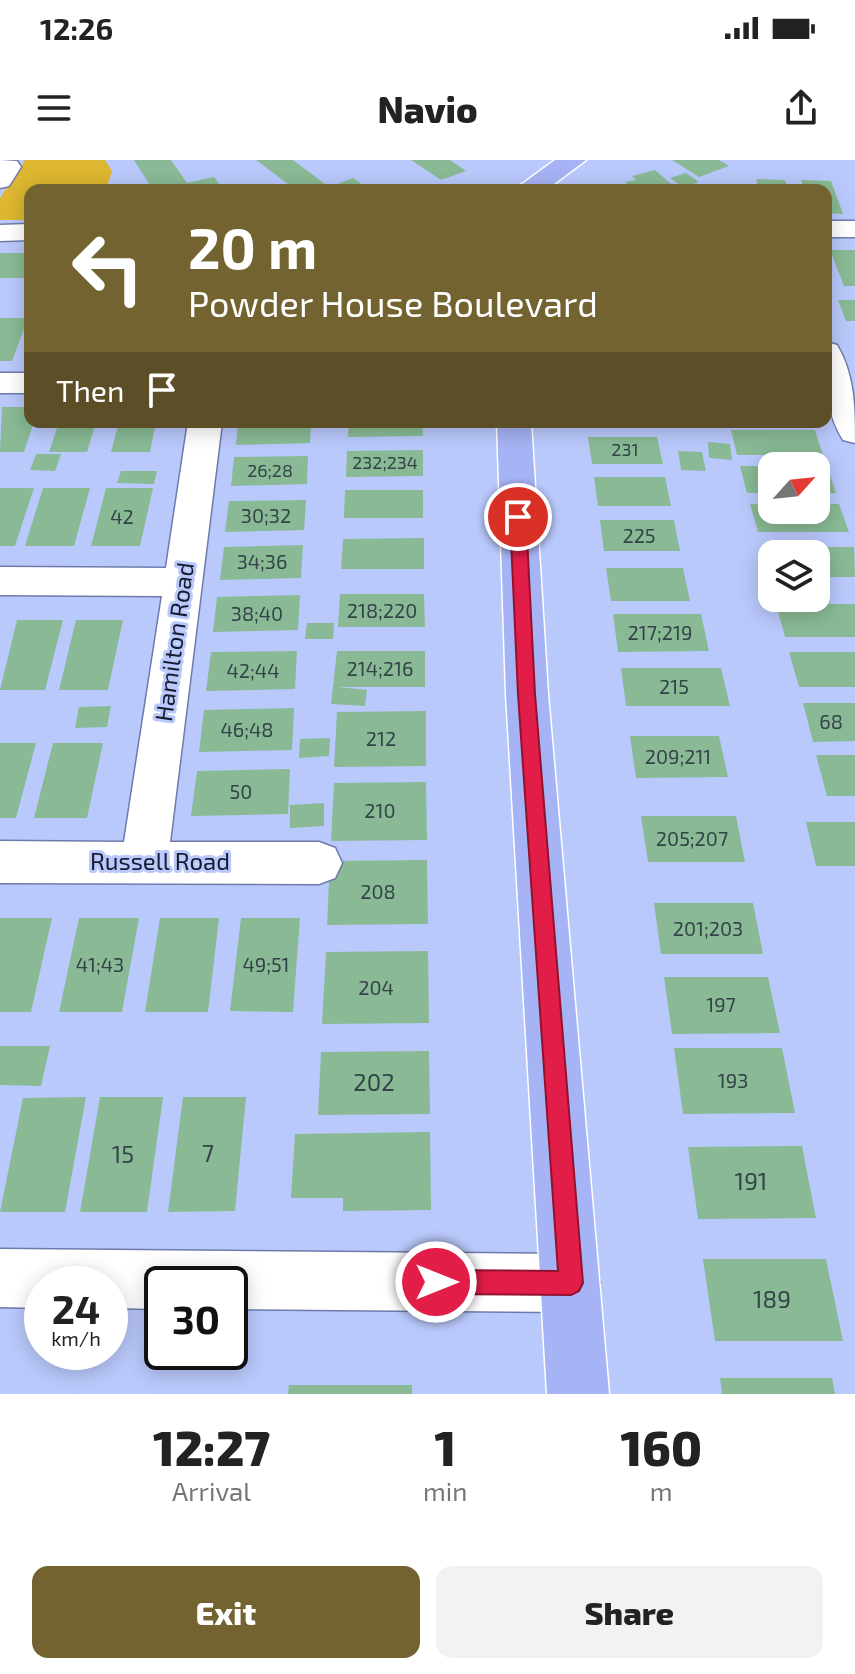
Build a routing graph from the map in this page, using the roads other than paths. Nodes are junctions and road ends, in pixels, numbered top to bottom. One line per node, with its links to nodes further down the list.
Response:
1 (573, 160): 4 (main road)
2 (0, 167): 3 (street)
3 (0, 180)
4 (537, 184)
5 (832, 229): 6 (street)
6 (855, 229)
7 (24, 232): 8 (street)
8 (0, 233)
9 (832, 369): 14 (street)
10 (0, 383): 11 (street)
11 (24, 383)
12 (204, 428): 16 (street, Hamilton Road)
13 (514, 428): 21 (main road)
14 (855, 432)
15 (0, 581): 16 (street)
16 (183, 582): 18 (street, Hamilton Road)
17 (0, 862): 18 (street, Russell Road)
18 (144, 862): 19 (street, Russell Road)
19 (319, 863)
20 (0, 1278): 21 (street)
21 (571, 1283): 22 (main road)
22 (578, 1394)

